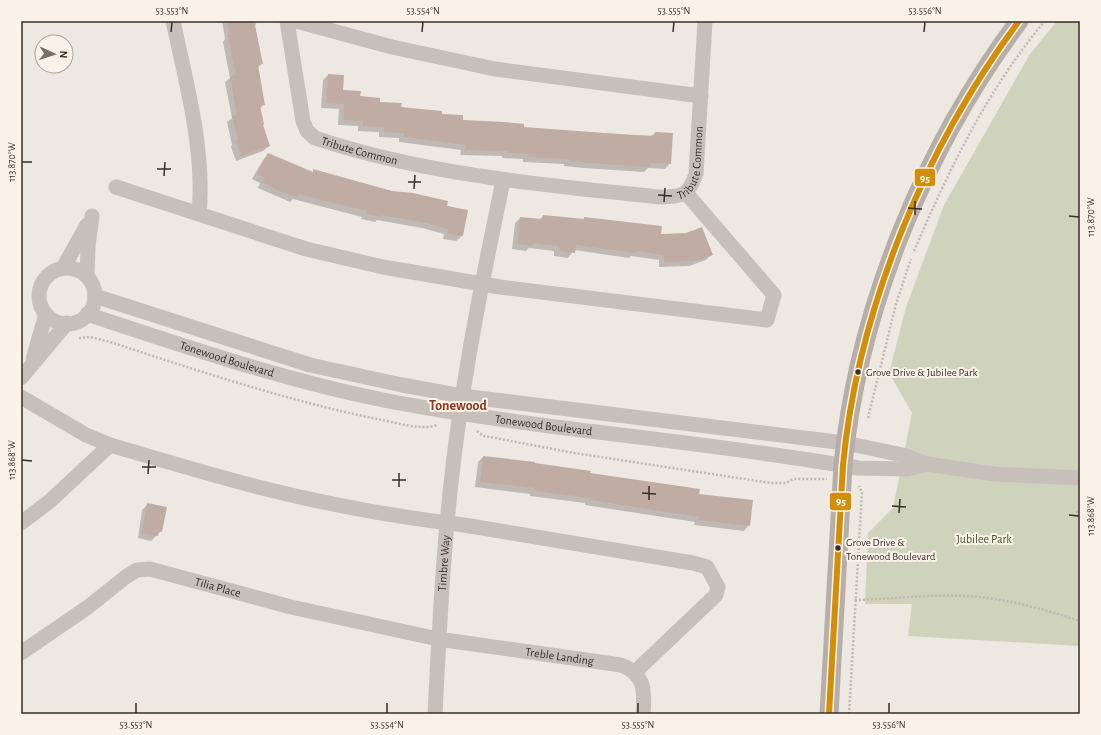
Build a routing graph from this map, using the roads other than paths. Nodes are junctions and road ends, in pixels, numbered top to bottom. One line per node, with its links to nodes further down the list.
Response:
1 (173, 21): 10 (street)
2 (287, 21): 7 (street, Tribute Common)
3 (296, 21): 6 (street)
4 (705, 21): 6 (street, Tribute Common)
5 (1019, 21): 23 (main road)
6 (701, 96): 9 (street, Tribute Common)
7 (503, 181): 9 (street, Tribute Common); 13 (street)
8 (116, 187): 10 (street)
9 (686, 193): 13 (street)
10 (199, 213): 13 (street)
11 (63, 268): 12 (street); 12 (street); 15 (street)
12 (87, 276): 14 (street)
13 (482, 285): 19 (street)
14 (95, 296): 16 (street); 19 (street, Tonewood Boulevard)
15 (46, 314): 17 (street); 18 (street)
16 (87, 314): 17 (street); 21 (street, Tonewood Boulevard)
17 (67, 323): 18 (street)
18 (25, 374)
19 (462, 396): 21 (street, Timbre Way); 23 (street, Tonewood Boulevard)
20 (21, 397): 22 (street)
21 (460, 414): 25 (street, Tonewood Boulevard); 28 (street, Timbre Way)
22 (110, 445): 27 (street); 28 (street)
23 (853, 445): 24 (street, Tonewood Boulevard); 25 (main road)
24 (927, 464): 25 (street, Tonewood Boulevard); 26 (street)
25 (850, 467): 34 (main road)
26 (1080, 478)
27 (21, 523)
28 (446, 523): 29 (street, Timbre Way); 31 (street)
29 (438, 639): 30 (street, Tilia Place); 31 (street, Treble Landing); 32 (street, Timbre Way)
30 (21, 653)
31 (635, 672): 33 (street)
32 (434, 714)
33 (643, 714)
34 (830, 714)

